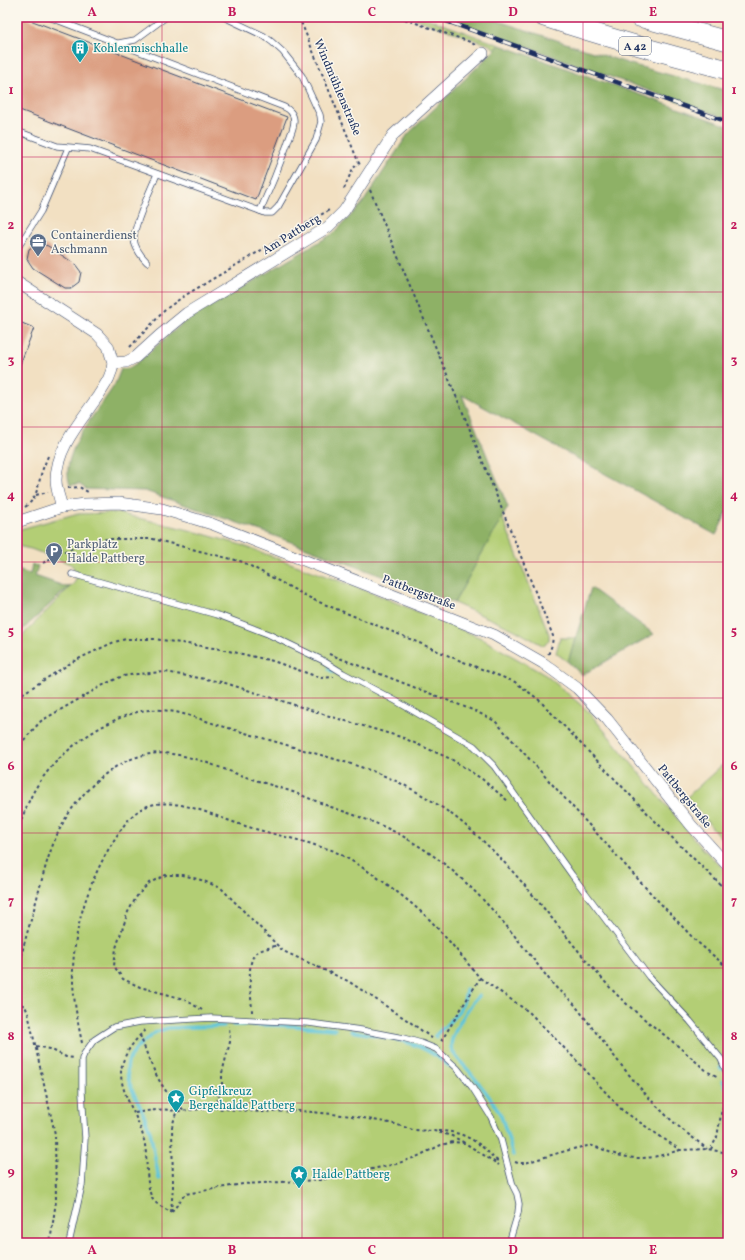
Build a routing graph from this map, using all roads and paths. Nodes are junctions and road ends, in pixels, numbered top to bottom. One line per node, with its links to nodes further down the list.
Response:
1 (49, 17): 9 (lane)
2 (166, 17): 9 (lane)
3 (224, 17): 18 (lane)
4 (299, 17): 16 (path, Windmühlenstraße)
5 (399, 17): 10 (path)
6 (544, 17): 11 (highway, A 42)
7 (639, 17): 8 (highway, A 42)
8 (728, 41)
9 (117, 43): 18 (lane)
10 (483, 53): 15 (street, Am Pattberg)
11 (728, 70)
12 (17, 131): 13 (lane)
13 (68, 148): 14 (lane); 19 (lane)
14 (157, 174): 18 (lane); 20 (lane)
15 (365, 179): 22 (street, Am Pattberg); 32 (path)
16 (342, 196)
17 (333, 207): 22 (path)
18 (260, 211)
19 (17, 249)
20 (147, 262)
21 (17, 282): 22 (street)
22 (113, 360): 23 (street)
23 (58, 490): 24 (path); 25 (street); 26 (path)
24 (90, 493)
25 (62, 508): 27 (street, Pattbergstraße); 32 (street, Pattbergstraße)
26 (21, 510)
27 (17, 522)
28 (43, 563): 40 (path)
29 (72, 574): 34 (lane)
30 (542, 650): 32 (path)
31 (323, 652): 42 (path)
32 (546, 658): 33 (path); 39 (street, Pattbergstraße)
33 (554, 658)
34 (342, 673): 35 (path); 52 (lane)
35 (17, 697)
36 (17, 750): 37 (path)
37 (512, 804)
38 (17, 831): 53 (path)
39 (728, 866)
40 (728, 892)
41 (277, 945): 46 (path); 48 (path); 50 (path)
42 (728, 968)
43 (480, 978): 50 (path); 51 (path); 62 (path)
44 (20, 1004): 45 (path); 49 (path); 61 (path)
45 (17, 1008)
46 (211, 1018): 47 (lane); 51 (lane)
47 (229, 1019): 48 (lane); 55 (path)
48 (252, 1020): 50 (lane)
49 (35, 1046): 51 (path); 70 (path)
50 (436, 1049): 67 (lane)
51 (83, 1056): 71 (lane)
52 (728, 1075)
53 (721, 1077)
54 (728, 1102): 63 (path)
55 (215, 1108): 56 (path); 59 (path)
56 (184, 1110): 57 (path); 58 (path)
57 (178, 1112): 58 (path); 69 (path)
58 (135, 1113): 69 (path)
59 (434, 1131): 60 (path); 66 (path)
60 (465, 1143): 65 (path); 69 (path)
61 (707, 1149): 62 (path); 63 (path)
62 (680, 1150): 67 (path)
63 (711, 1150): 64 (path)
64 (728, 1153)
65 (492, 1160): 66 (path); 68 (path)
66 (496, 1160): 67 (path)
67 (509, 1165): 68 (lane)
68 (511, 1177): 72 (lane)
69 (171, 1212)
70 (50, 1243)
71 (69, 1243)
72 (509, 1243)

